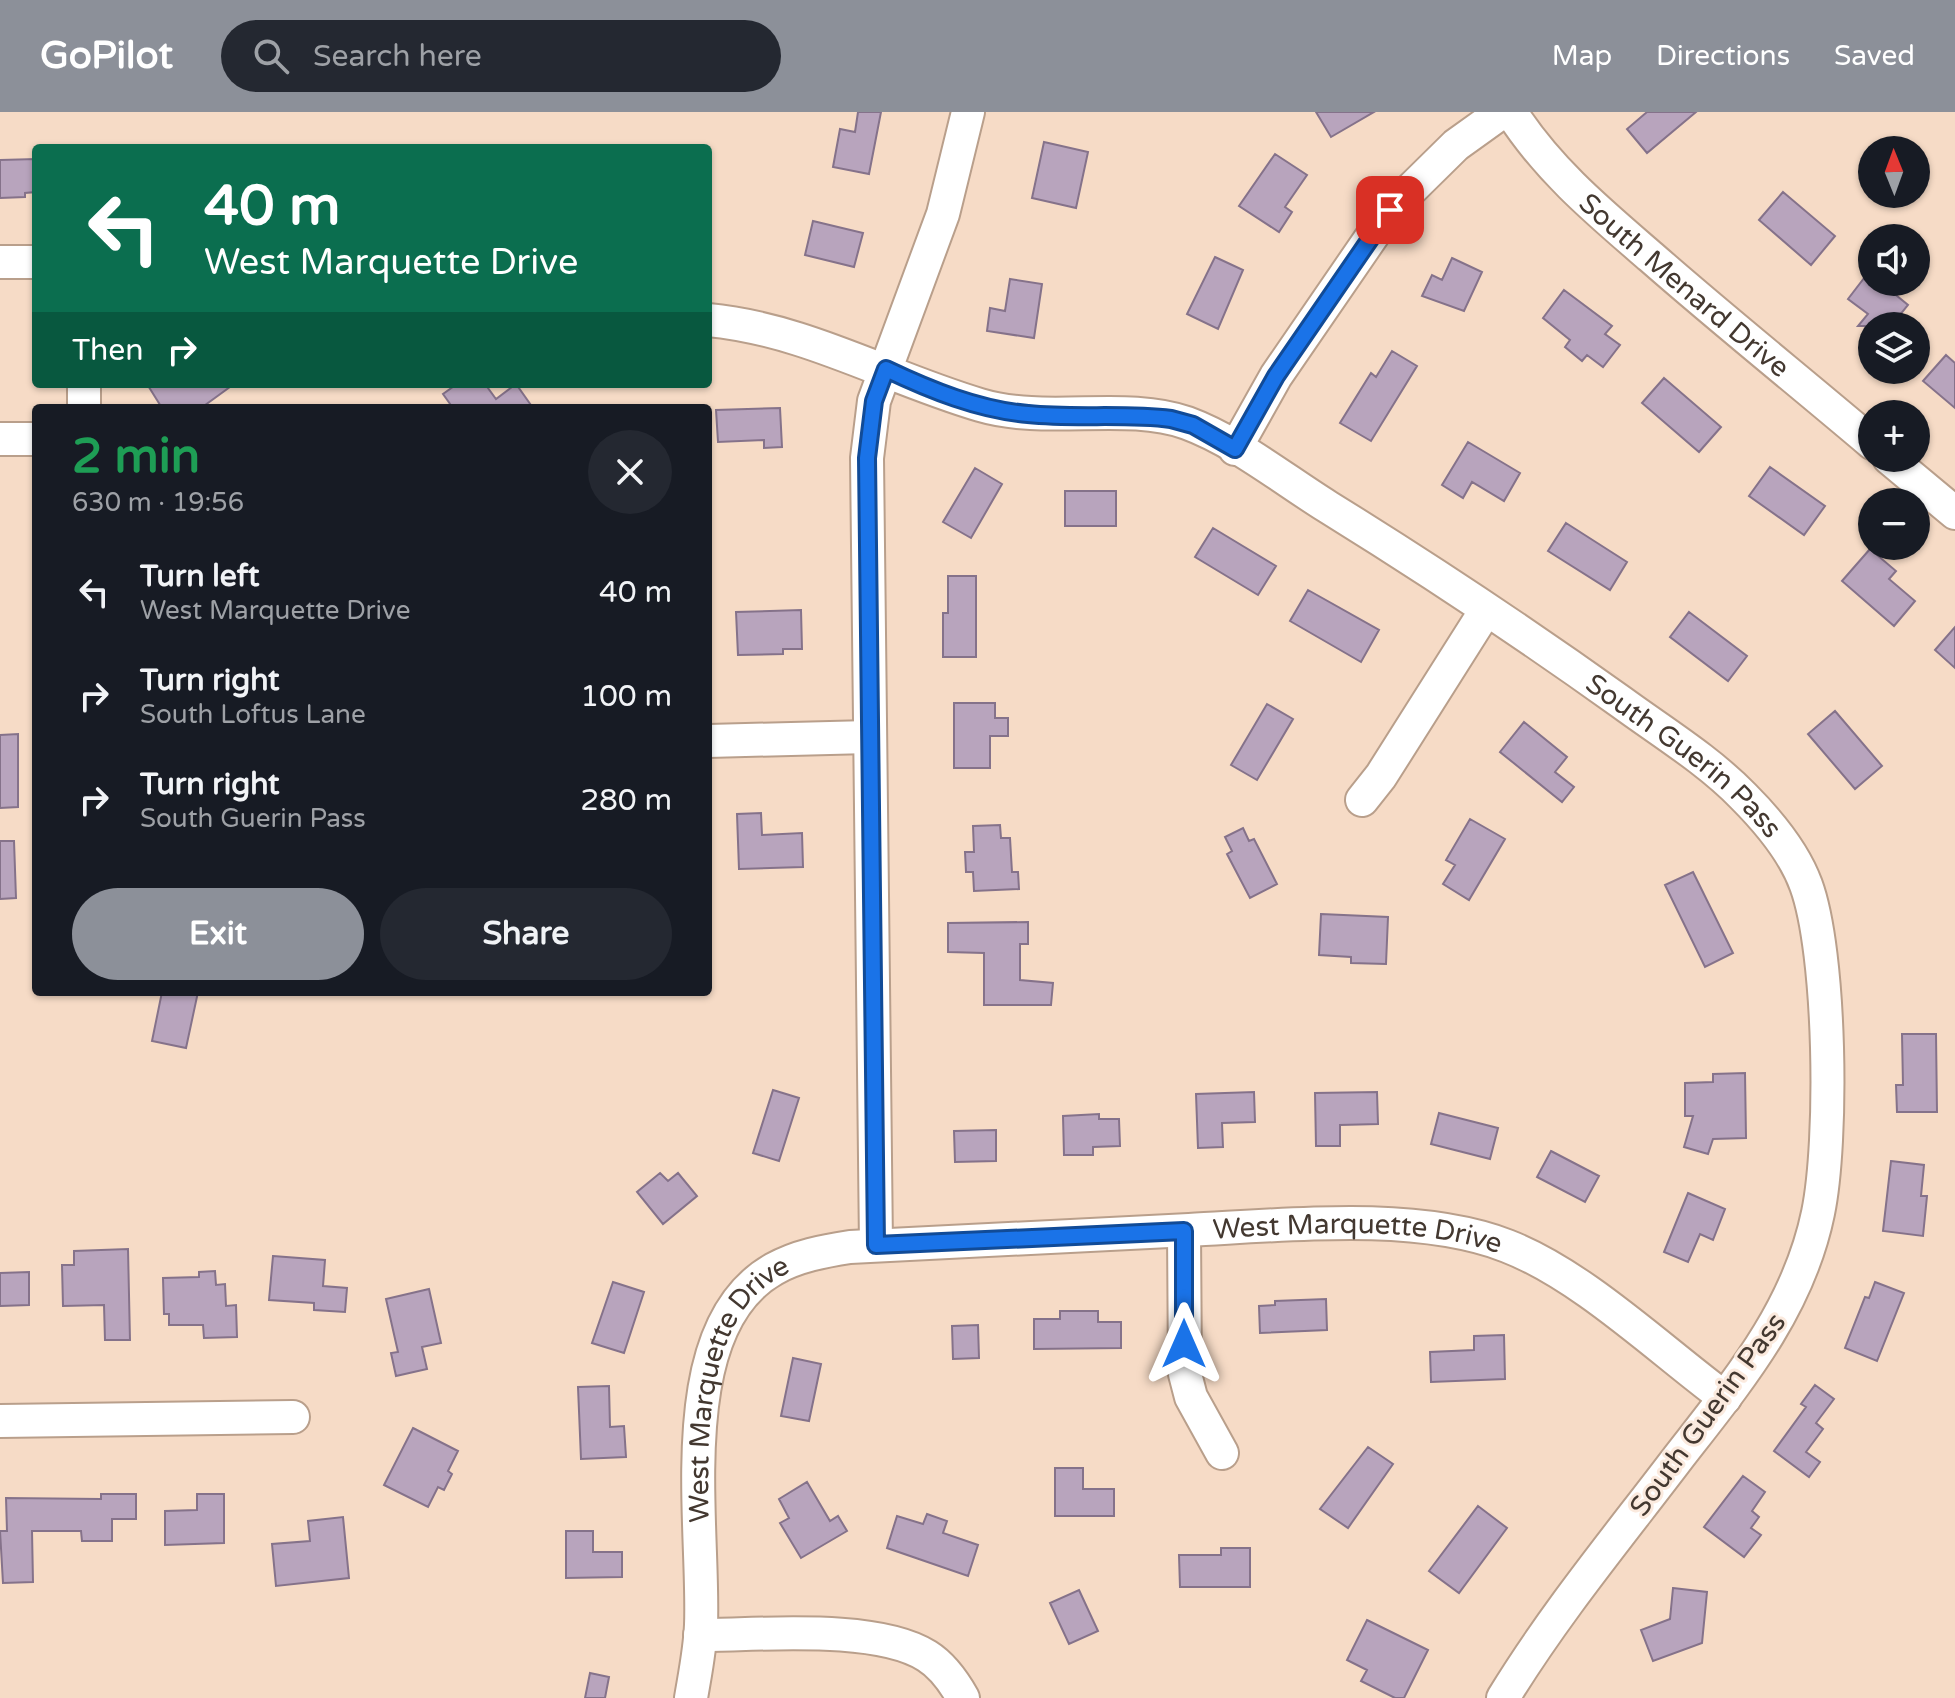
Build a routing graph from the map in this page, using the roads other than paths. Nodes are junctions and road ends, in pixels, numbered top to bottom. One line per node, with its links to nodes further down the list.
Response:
1 (968, 112): 7 (street)
2 (1502, 112): 11 (street)
3 (1511, 112): 8 (street, South Menard Drive)
4 (0, 262): 5 (street)
5 (32, 262)
6 (712, 321): 7 (street, South Guerin Pass)
7 (886, 369): 11 (street, South Guerin Pass); 15 (street)
8 (1858, 432)
9 (0, 439): 10 (street)
10 (32, 439)
11 (1235, 449): 14 (street, South Guerin Pass)
12 (1906, 472): 13 (street)
13 (1955, 513)
14 (1486, 610): 17 (street); 20 (street, South Guerin Pass)
15 (869, 737): 16 (street); 19 (street)
16 (712, 741)
17 (1362, 800)
18 (1184, 1231): 19 (street, West Marquette Drive); 20 (street, West Marquette Drive); 23 (street)
19 (876, 1245): 24 (street, West Marquette Drive)
20 (1725, 1398): 27 (street, South Guerin Pass)
21 (293, 1417): 22 (street)
22 (0, 1421)
23 (1222, 1453)
24 (700, 1635): 25 (street, West Marquette Drive); 26 (street)
25 (691, 1698)
26 (963, 1698)
27 (1503, 1698)

